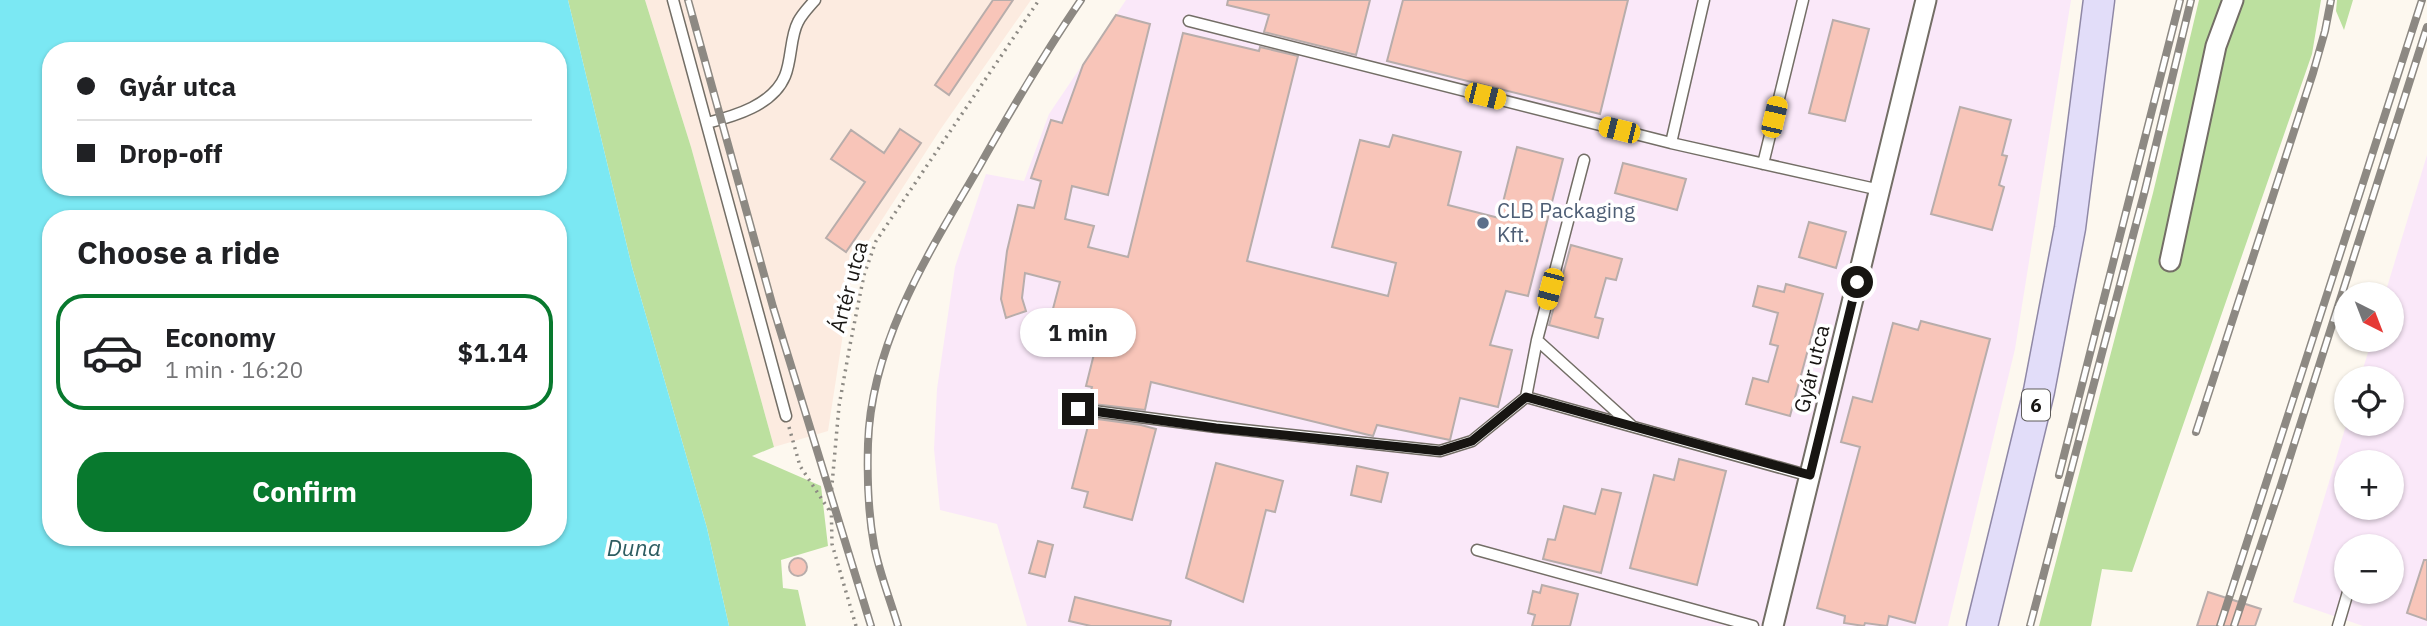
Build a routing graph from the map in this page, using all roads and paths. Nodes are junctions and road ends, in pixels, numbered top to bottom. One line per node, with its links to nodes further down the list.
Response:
1 (673, 0): 10 (lane)
2 (815, 0): 10 (lane)
3 (1039, 0): 22 (path, Ártér utca)
4 (1704, 0): 11 (lane)
5 (1803, 0): 13 (lane)
6 (1926, 0): 14 (street, Gyár utca)
7 (2099, 0): 28 (main road, 6)
8 (2233, 0): 15 (street)
9 (1189, 21): 11 (lane)
10 (707, 123): 19 (lane)
11 (1671, 143): 13 (lane)
12 (1584, 160): 16 (lane)
13 (1763, 164): 14 (lane)
14 (1880, 190): 21 (street, Gyár utca)
15 (2170, 261)
16 (1537, 340): 17 (lane); 20 (lane)
17 (1526, 397): 18 (lane); 20 (lane)
18 (1078, 409)
19 (786, 416): 22 (path)
20 (1634, 428): 21 (lane)
21 (1810, 475): 27 (street, Gyár utca)
22 (830, 512): 25 (path, Ártér utca)
23 (1478, 550): 26 (lane)
24 (2344, 604): 29 (lane)
25 (856, 626)
26 (1753, 626)
27 (1773, 626)
28 (1982, 626)
29 (2338, 626)

